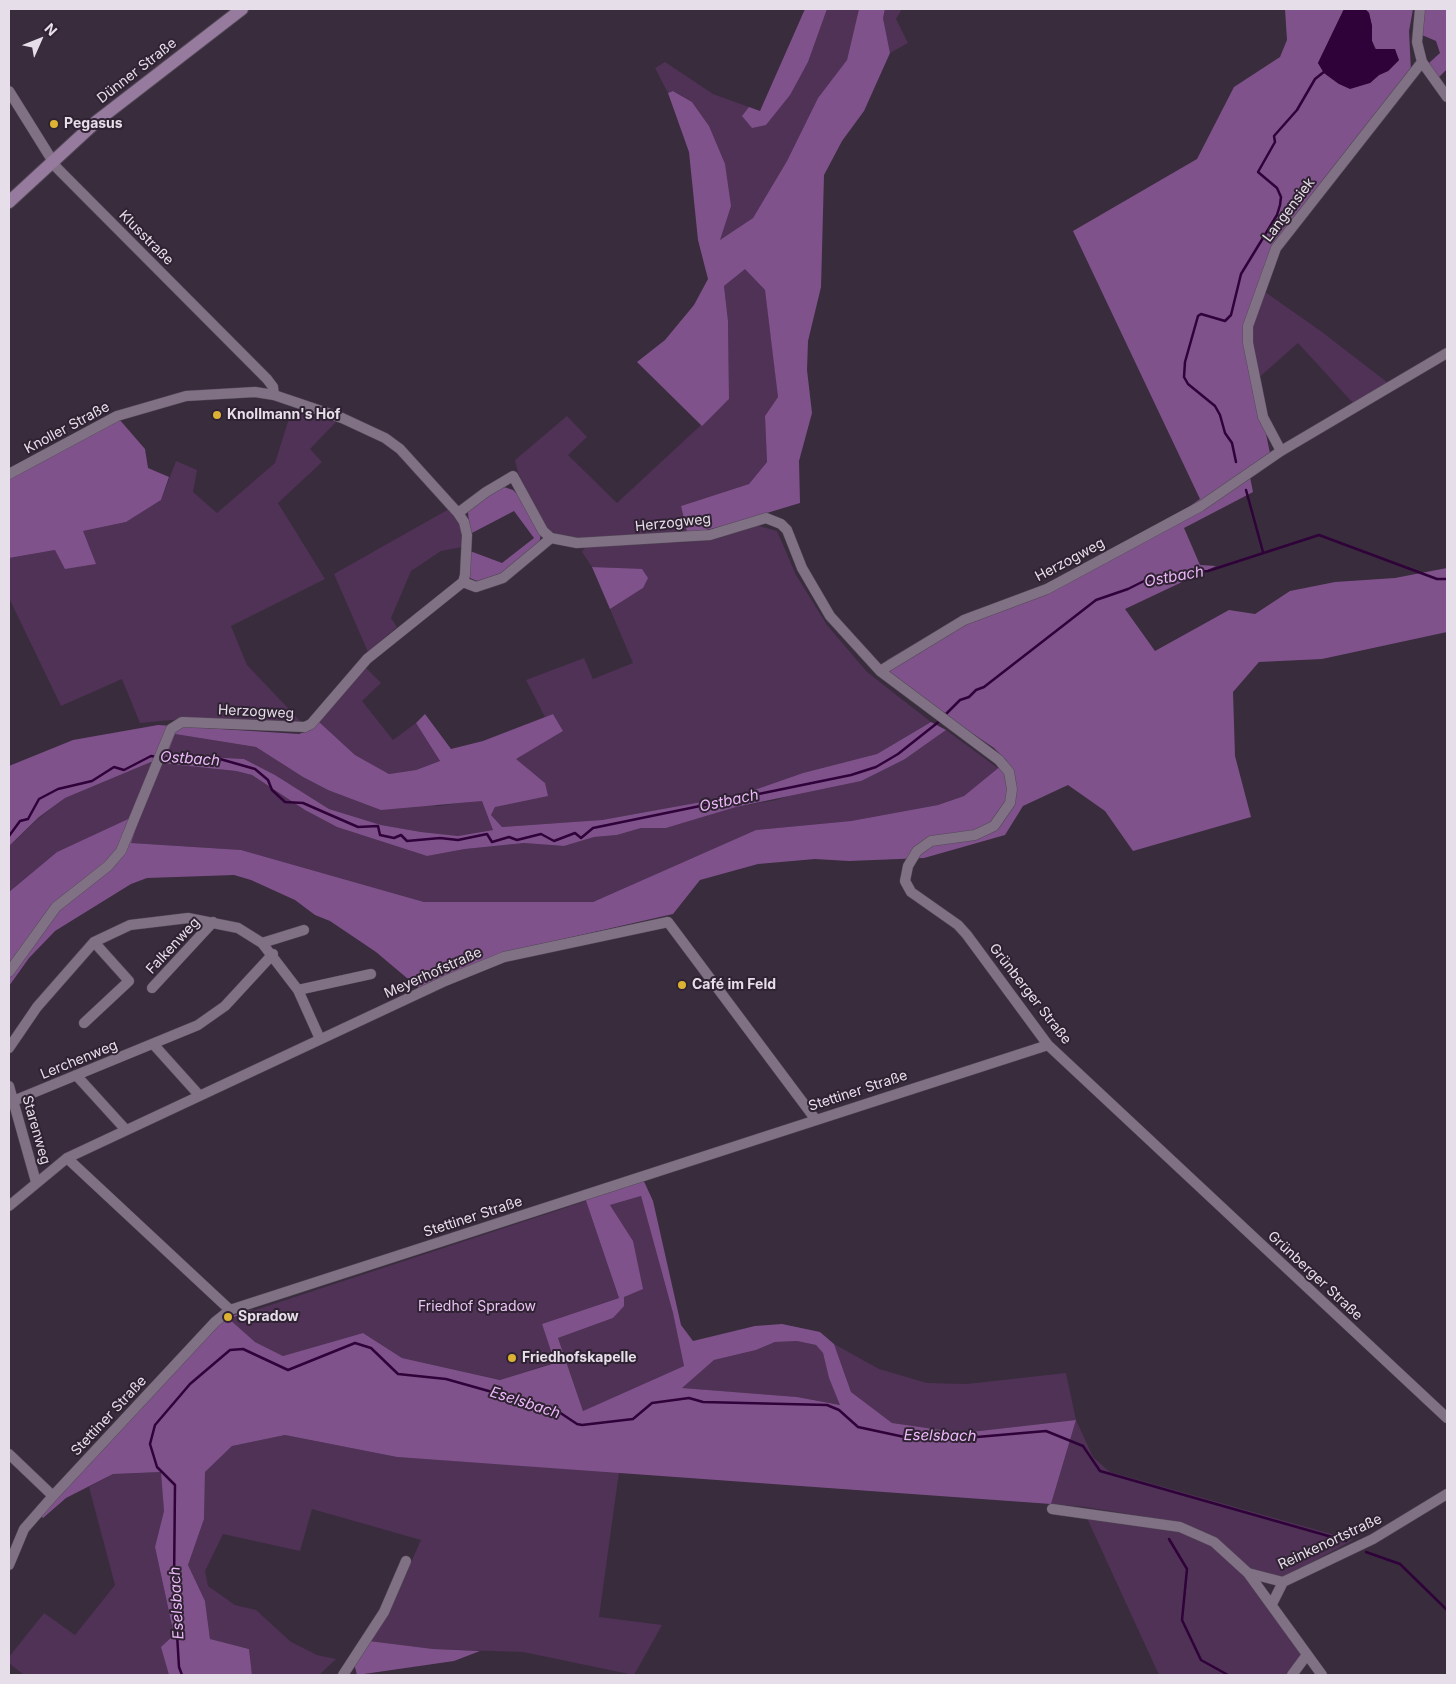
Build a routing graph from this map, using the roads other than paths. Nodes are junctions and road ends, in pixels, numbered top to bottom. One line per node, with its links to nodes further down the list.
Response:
1 (242, 9): 6 (street, Dünner Straße)
2 (1420, 9): 3 (street)
3 (1422, 62): 5 (street); 10 (street, Langensiek)
4 (9, 90): 6 (street, Klusstraße)
5 (1447, 97)
6 (52, 160): 7 (street, Dünner Straße); 9 (street, Klusstraße)
7 (9, 202)
8 (1447, 353): 10 (street, Herzogweg)
9 (274, 395): 11 (street, Knoller Straße); 12 (street, Knoller Straße)
10 (1281, 451): 15 (street, Herzogweg)
11 (9, 474)
12 (458, 512): 13 (street); 14 (street, Knoller Straße)
13 (551, 538): 14 (street); 15 (street, Herzogweg)
14 (463, 582): 21 (street, Herzogweg)
15 (880, 671): 28 (street, Grünberger Straße)
16 (213, 922): 18 (street); 19 (street); 23 (street, Falkenweg)
17 (304, 930): 19 (street)
18 (94, 942): 25 (street); 29 (street)
19 (262, 942): 20 (street)
20 (273, 954): 24 (street); 27 (street, Lerchenweg)
21 (9, 972)
22 (371, 974): 24 (street)
23 (152, 988)
24 (298, 990): 26 (street)
25 (84, 1023)
26 (320, 1040): 32 (street, Meyerhofstraße); 34 (street, Meyerhofstraße)
27 (154, 1045): 30 (street, Lerchenweg); 32 (street)
28 (1048, 1045): 34 (street, Stettiner Straße); 40 (street, Grünberger Straße)
29 (9, 1047)
30 (76, 1075): 33 (street, Lerchenweg); 35 (street)
31 (9, 1086): 33 (street, Starenweg)
32 (200, 1095): 35 (street, Meyerhofstraße)
33 (14, 1101): 37 (street, Starenweg)
34 (816, 1120): 39 (street, Stettiner Straße)
35 (126, 1130): 36 (street, Meyerhofstraße)
36 (67, 1158): 37 (street, Meyerhofstraße); 39 (street)
37 (36, 1182): 38 (street, Meyerhofstraße)
38 (9, 1206)
39 (230, 1310): 43 (street, Stettiner Straße)
40 (1447, 1418)
41 (9, 1454): 43 (street)
42 (1447, 1494): 49 (street, Reinkenortstraße)
43 (53, 1496): 45 (street, Stettiner Straße)
44 (1052, 1509): 48 (street, Reinkenortstraße)
45 (12, 1544): 47 (street, Stettiner Straße)
46 (406, 1561): 52 (street)
47 (9, 1565)
48 (1248, 1573): 49 (street, Reinkenortstraße); 50 (street)
49 (1283, 1582): 50 (street)
50 (1272, 1604): 51 (street)
51 (1306, 1656): 53 (street); 54 (street)
52 (343, 1675)
53 (1292, 1675)
54 (1322, 1675)

